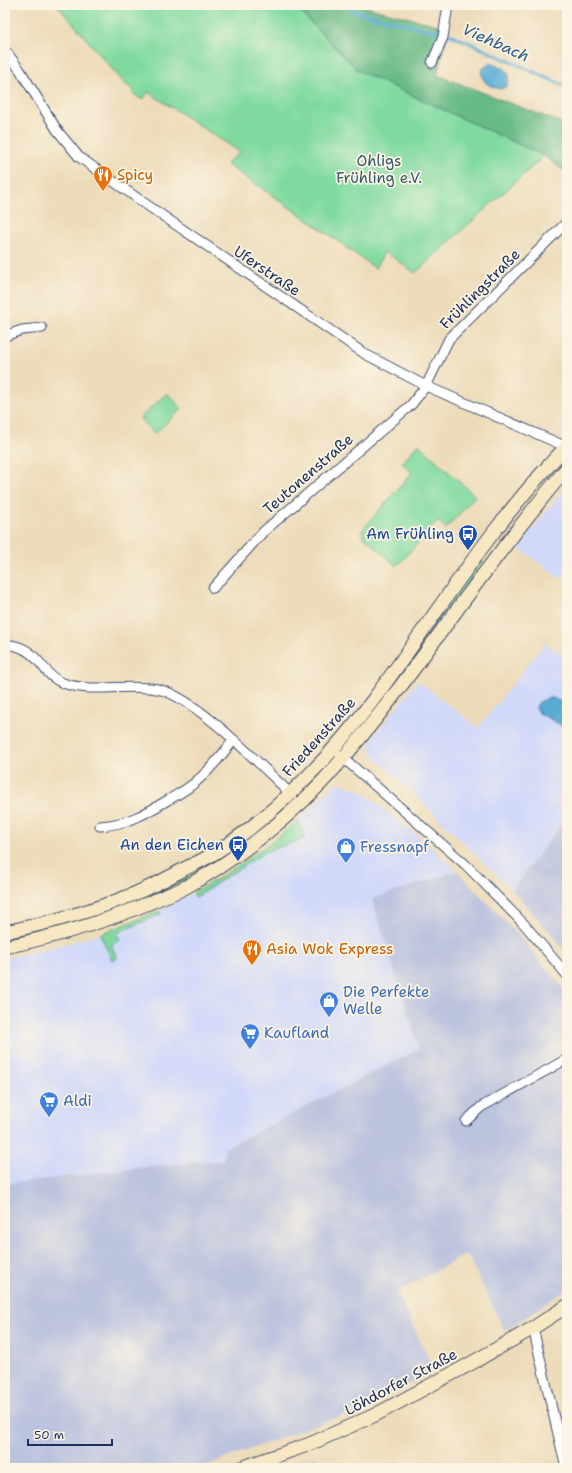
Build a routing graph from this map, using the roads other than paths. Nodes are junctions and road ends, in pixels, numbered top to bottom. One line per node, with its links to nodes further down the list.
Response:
1 (448, 5): 3 (street)
2 (5, 50): 7 (street, Uferstraße)
3 (432, 63)
4 (567, 222): 7 (street, Frühlingstraße)
5 (42, 328): 6 (street)
6 (5, 336)
7 (426, 386): 8 (street, Uferstraße); 10 (street, Teutonenstraße)
8 (567, 447): 13 (main road, Friedenstraße)
9 (567, 468): 14 (main road, Friedenstraße)
10 (213, 588)
11 (5, 644): 12 (street)
12 (234, 740): 15 (street); 16 (street)
13 (333, 749): 14 (street); 15 (main road, Friedenstraße)
14 (343, 758): 18 (main road, Friedenstraße); 19 (street)
15 (290, 793): 17 (main road, Friedenstraße)
16 (100, 826)
17 (5, 932)
18 (5, 947)
19 (567, 975)
20 (567, 1059): 21 (street)
21 (466, 1121)
22 (567, 1306): 23 (main road, Löhdorfer Straße)
23 (533, 1328): 24 (main road, Löhdorfer Straße); 25 (street)
24 (241, 1468)
25 (566, 1468)

